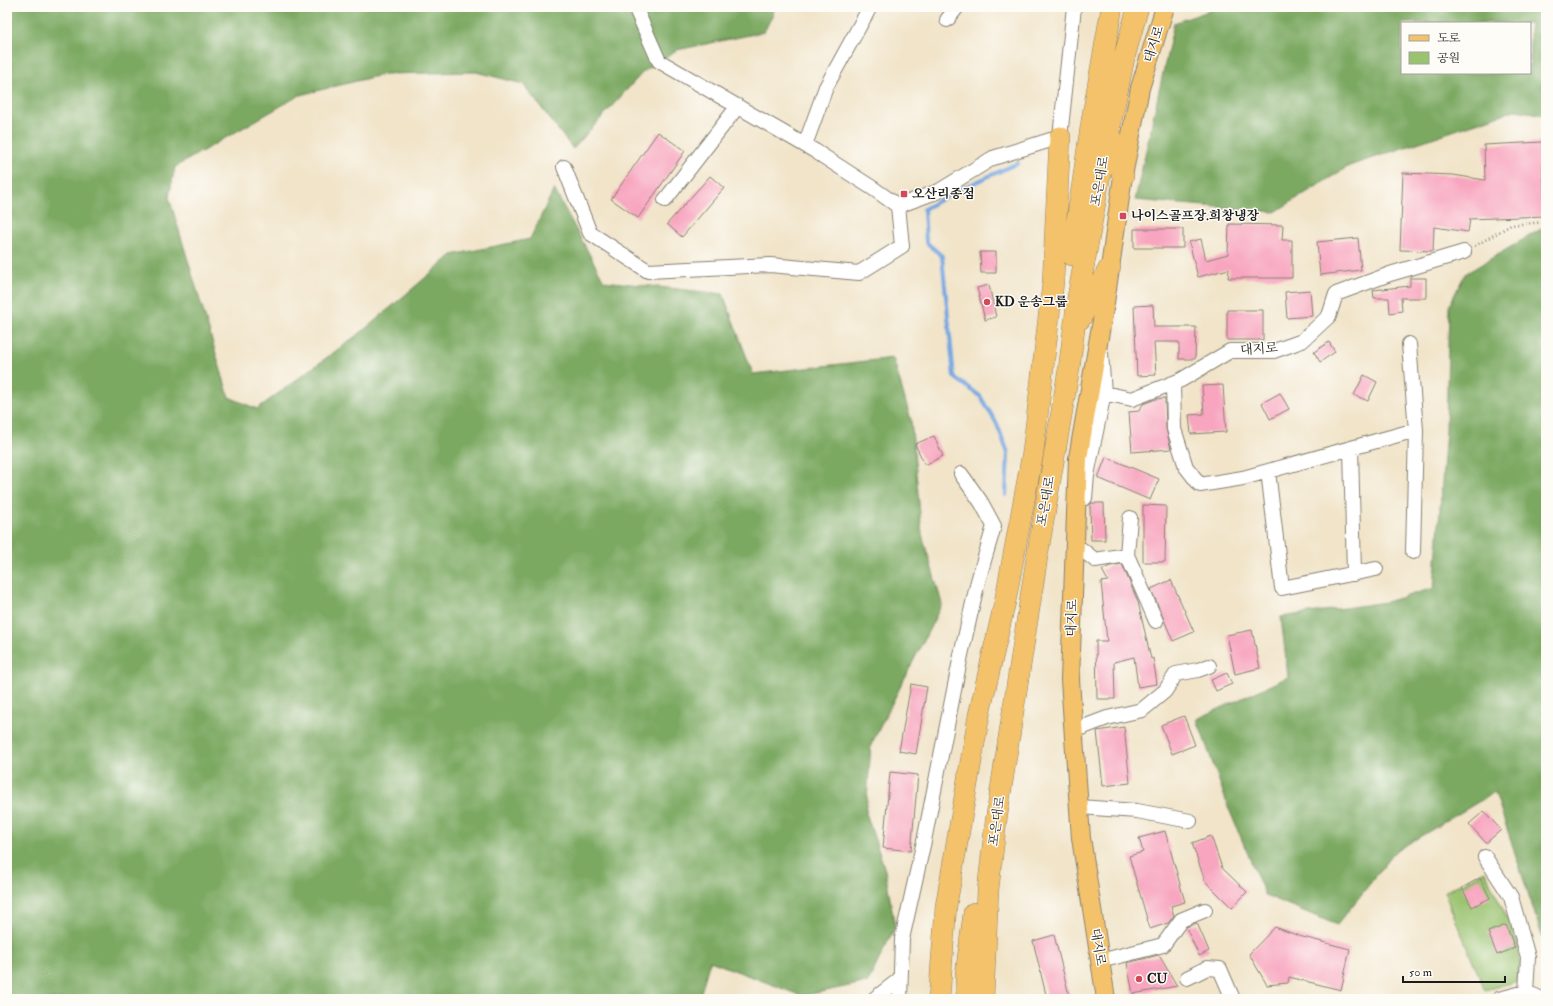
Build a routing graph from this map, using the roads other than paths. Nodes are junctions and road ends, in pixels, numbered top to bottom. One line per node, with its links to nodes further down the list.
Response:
1 (635, 7): 9 (street)
2 (870, 7): 12 (street)
3 (957, 7): 8 (street)
4 (1074, 7): 11 (street)
5 (1112, 7): 29 (highway, 포은대로)
6 (1138, 7): 10 (highway, 포은대로)
7 (1165, 7): 14 (main road, 대지로)
8 (947, 20)
9 (738, 106): 12 (street); 15 (street)
10 (1109, 130): 14 (highway); 19 (highway, 포은대로)
11 (1060, 137): 16 (street); 26 (highway)
12 (805, 145): 16 (street)
13 (564, 167): 16 (street)
14 (1123, 176): 18 (main road, 대지로)
15 (665, 200)
16 (898, 206)
17 (1464, 252): 22 (street, 대지로)
18 (1110, 267): 19 (highway); 20 (main road, 대지로)
19 (1076, 327): 54 (highway, 포은대로)
20 (1098, 342): 23 (street, 대지로); 40 (main road, 대지로)
21 (1409, 344): 24 (street)
22 (1173, 383): 23 (street, 대지로); 27 (street)
23 (1104, 393): 31 (street, 대지로)
24 (1416, 430): 25 (street); 32 (street)
25 (1352, 448): 27 (street); 36 (street)
26 (1033, 452): 29 (highway); 37 (highway)
27 (1268, 471): 36 (street)
28 (961, 474): 48 (street)
29 (1037, 477): 34 (highway, 포은대로)
30 (1130, 518): 33 (street)
31 (1081, 549): 33 (street); 40 (street, 대지로)
32 (1413, 552)
33 (1127, 555): 38 (street)
34 (1023, 565): 37 (highway); 53 (highway, 포은대로)
35 (1376, 569): 36 (street)
36 (1354, 574)
37 (1005, 602): 52 (highway)
38 (1156, 621)
39 (1209, 666): 41 (street)
40 (1070, 680): 41 (main road, 대지로)
41 (1073, 731): 42 (main road, 대지로)
42 (1079, 807): 43 (street); 46 (main road, 대지로)
43 (1190, 822)
44 (1485, 857): 49 (street)
45 (1205, 910): 46 (street)
46 (1100, 961): 55 (main road, 대지로)
47 (1187, 978): 56 (street)
48 (900, 979): 50 (street); 51 (street)
49 (1526, 992): 57 (street); 58 (street)
50 (874, 999)
51 (900, 999)
52 (939, 999)
53 (967, 999)
54 (983, 999)
55 (1106, 999)
56 (1233, 999)
57 (1499, 999)
58 (1542, 999)

